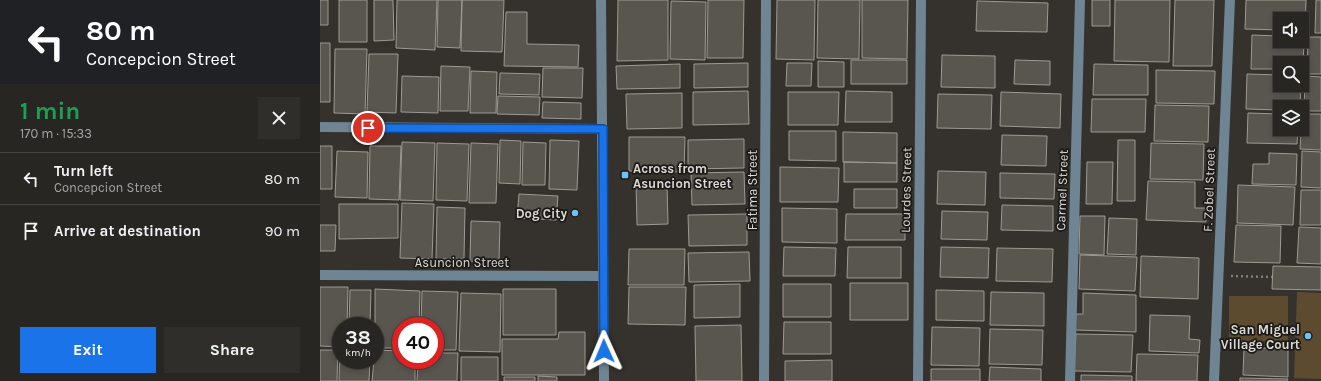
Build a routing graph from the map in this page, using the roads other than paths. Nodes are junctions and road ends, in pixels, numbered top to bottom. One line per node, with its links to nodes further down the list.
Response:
1 (601, 0): 7 (street)
2 (766, 0): 11 (street, Fatima Street)
3 (921, 0): 12 (street, Lourdes Street)
4 (1080, 0): 13 (street, Carmel Street)
5 (1230, 0): 14 (street, F. Zobel Street)
6 (320, 128): 7 (street)
7 (603, 129): 9 (street)
8 (320, 274): 9 (street, Asuncion Street)
9 (603, 276): 10 (street)
10 (604, 381)
11 (764, 381)
12 (918, 381)
13 (1070, 381)
14 (1214, 381)

